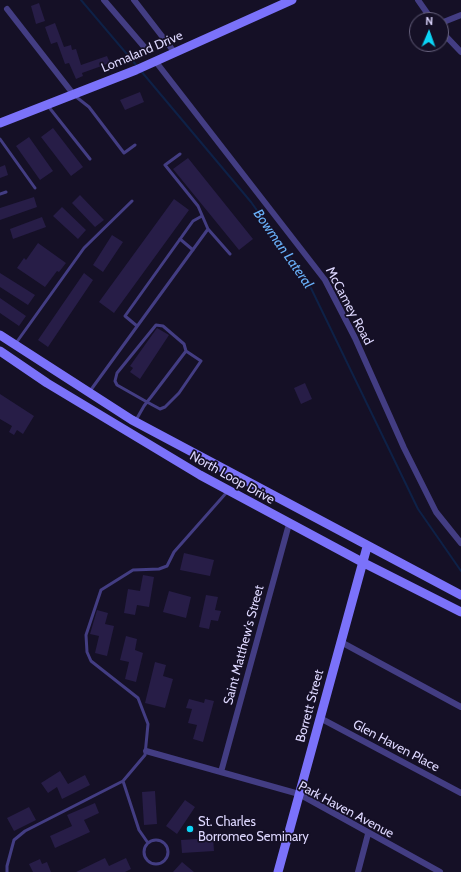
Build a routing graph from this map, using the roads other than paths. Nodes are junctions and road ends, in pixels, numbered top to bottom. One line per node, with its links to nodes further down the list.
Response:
1 (104, 0): 10 (street)
2 (134, 0): 12 (street)
3 (292, 0): 12 (main road, Lomaland Drive)
4 (418, 0): 6 (street)
5 (7, 9): 14 (street)
6 (426, 12)
7 (461, 15): 8 (street)
8 (449, 20)
9 (449, 39): 11 (street)
10 (146, 49)
11 (461, 52)
12 (175, 53): 13 (main road, Lomaland Drive)
13 (154, 62): 14 (main road, Lomaland Drive); 42 (street, McCamey Road)
14 (74, 95): 15 (main road, Lomaland Drive); 18 (lane)
15 (47, 105): 16 (main road, Lomaland Drive); 20 (lane)
16 (0, 123)
17 (0, 139): 21 (lane)
18 (136, 145)
19 (180, 154): 25 (lane)
20 (90, 159)
21 (35, 188)
22 (6, 192): 23 (lane)
23 (0, 194)
24 (132, 201): 32 (lane)
25 (202, 216): 26 (lane); 27 (lane)
26 (208, 228): 28 (lane); 29 (lane)
27 (180, 239): 28 (lane); 30 (lane)
28 (193, 250): 30 (lane)
29 (230, 254)
30 (137, 326): 35 (lane)
31 (0, 335): 32 (main road, North Loop Drive)
32 (14, 346): 35 (main road, North Loop Drive)
33 (0, 351): 39 (main road, North Loop Drive)
34 (186, 351): 36 (lane); 36 (lane); 36 (lane)
35 (89, 393): 37 (main road, North Loop Drive)
36 (147, 402): 37 (lane)
37 (135, 421): 38 (main road, North Loop Drive)
38 (189, 451): 39 (main road); 43 (main road, North Loop Drive)
39 (180, 463): 40 (main road, North Loop Drive)
40 (228, 490): 41 (main road, North Loop Drive); 50 (lane)
41 (288, 524): 44 (main road, North Loop Drive); 51 (street, Saint Matthew's Street)
42 (461, 543)
43 (367, 546): 44 (main road, Borrett Street); 45 (main road, North Loop Drive)
44 (362, 562): 46 (main road, North Loop Drive); 47 (main road, Borrett Street)
45 (461, 595)
46 (461, 612)
47 (341, 642): 48 (street); 49 (main road, Borrett Street)
48 (461, 707)
49 (320, 718): 53 (street, Glen Haven Place); 54 (main road, Borrett Street)
50 (146, 751): 51 (street, Park Haven Avenue); 52 (lane)
51 (221, 772): 54 (street, Park Haven Avenue)
52 (123, 781): 56 (lane); 58 (lane)
53 (461, 793)
54 (299, 794): 55 (street, Park Haven Avenue); 59 (main road, Borrett Street)
55 (368, 834): 57 (street, Park Haven Avenue); 60 (street)
56 (148, 843): 56 (lane)
57 (436, 871)
58 (7, 872)
59 (278, 872)
60 (358, 872)

